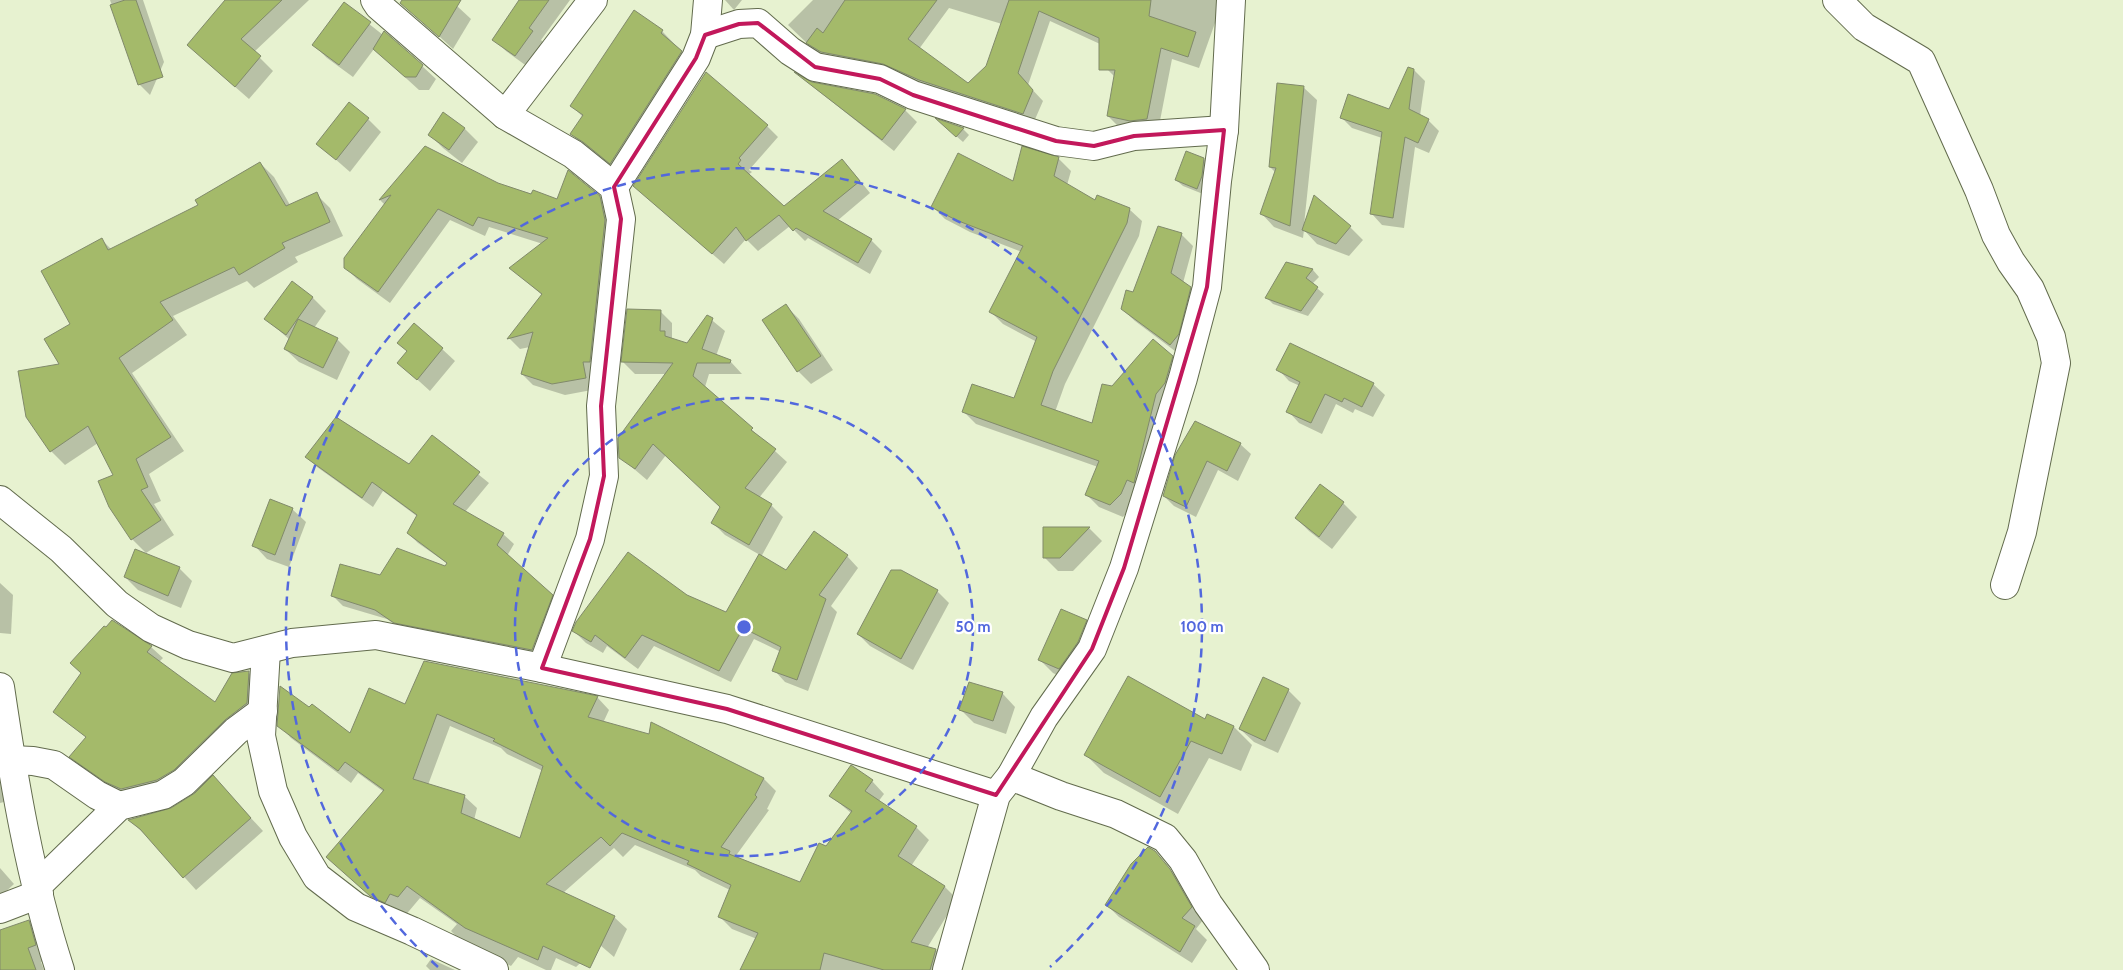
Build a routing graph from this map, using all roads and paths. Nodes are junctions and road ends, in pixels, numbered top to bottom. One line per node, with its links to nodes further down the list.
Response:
1 (375, 0): 7 (street)
2 (593, 0): 7 (street)
3 (708, 0): 6 (street)
4 (1231, 0): 8 (street)
5 (1837, 0): 11 (street)
6 (705, 35): 8 (street); 9 (street)
7 (505, 115): 9 (street)
8 (1224, 130): 17 (street)
9 (614, 187): 13 (street)
10 (0, 500): 12 (street)
11 (2005, 585)
12 (266, 650): 13 (street); 15 (street)
13 (542, 668): 17 (street)
14 (0, 687): 16 (street)
15 (263, 711): 18 (street); 23 (street)
16 (11, 760): 18 (street); 19 (street)
17 (1004, 785): 21 (street); 24 (street)
18 (119, 806): 19 (street)
19 (38, 890): 20 (street); 22 (street)
20 (0, 909)
21 (946, 969)
22 (60, 970)
23 (494, 970)
24 (1255, 970)

